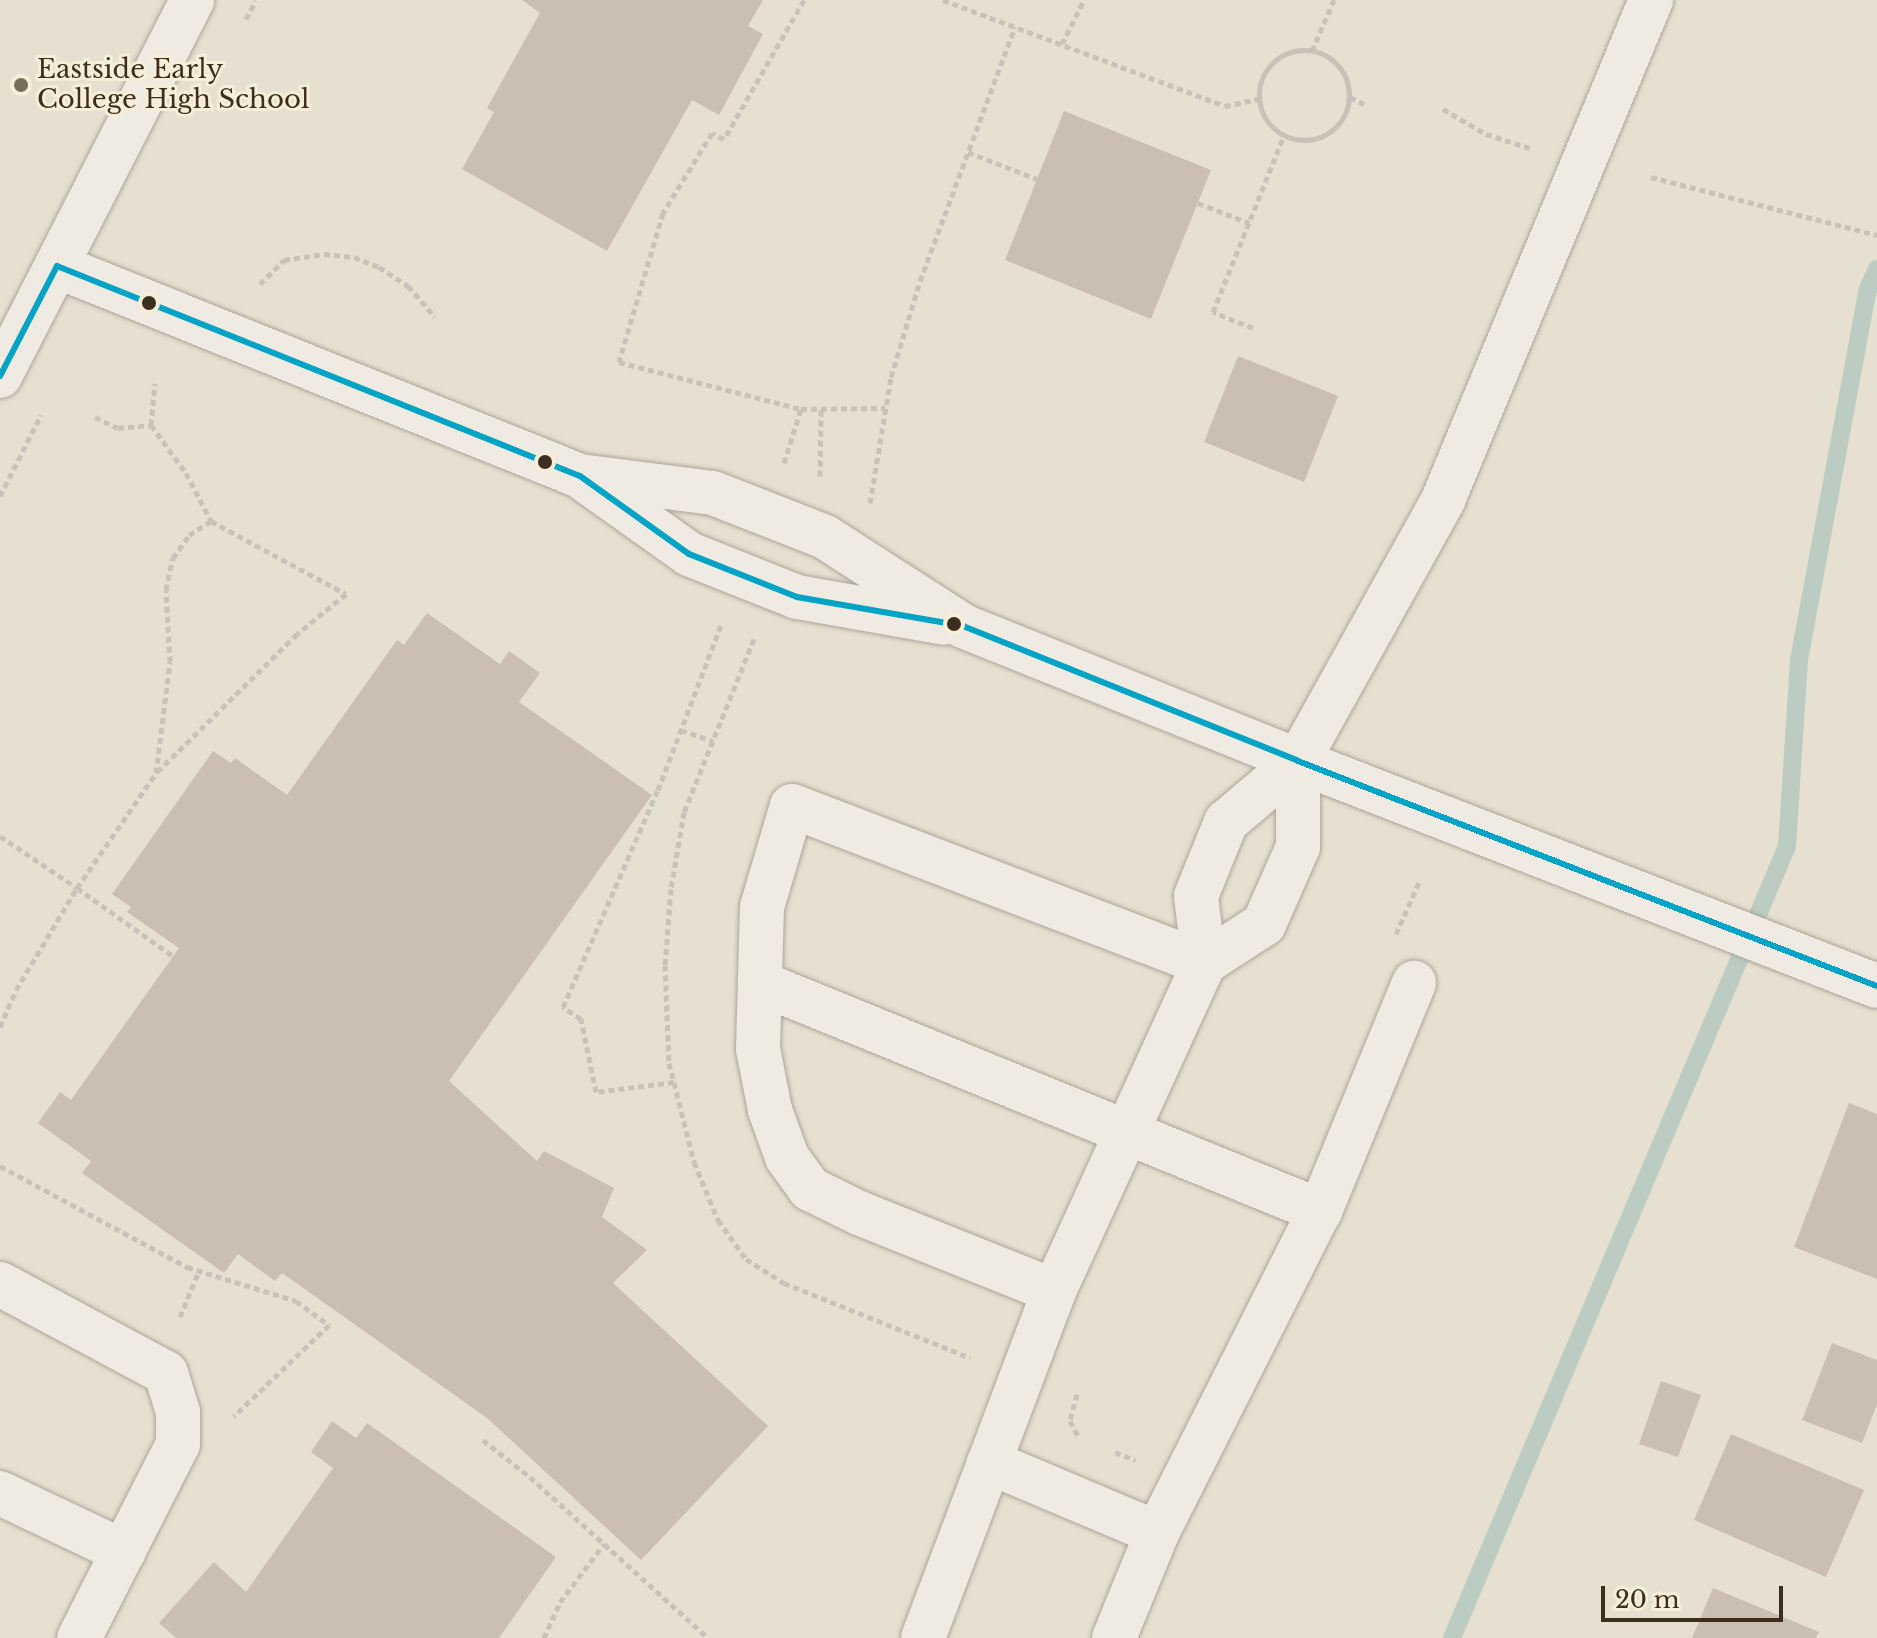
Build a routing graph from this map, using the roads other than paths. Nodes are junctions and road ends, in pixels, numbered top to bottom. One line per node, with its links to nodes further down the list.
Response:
1 (192, 0): 3 (street)
2 (1651, 0): 7 (street)
3 (57, 266): 4 (street); 5 (street)
4 (0, 376)
5 (580, 476): 6 (street); 6 (street)
6 (963, 626): 7 (street)
7 (1298, 761): 8 (street); 8 (street); 11 (street)
8 (1204, 963): 9 (street); 12 (street)
9 (760, 983): 12 (street); 15 (street)
10 (1414, 983): 13 (street)
11 (1877, 986)
12 (1127, 1132): 13 (street); 15 (street)
13 (1320, 1211): 18 (street)
14 (0, 1284): 19 (street)
15 (1054, 1291): 16 (street)
16 (989, 1462): 18 (street); 21 (street)
17 (0, 1493): 19 (street)
18 (1157, 1533): 22 (street)
19 (124, 1552): 20 (street)
20 (79, 1638)
21 (923, 1638)
22 (1114, 1638)

